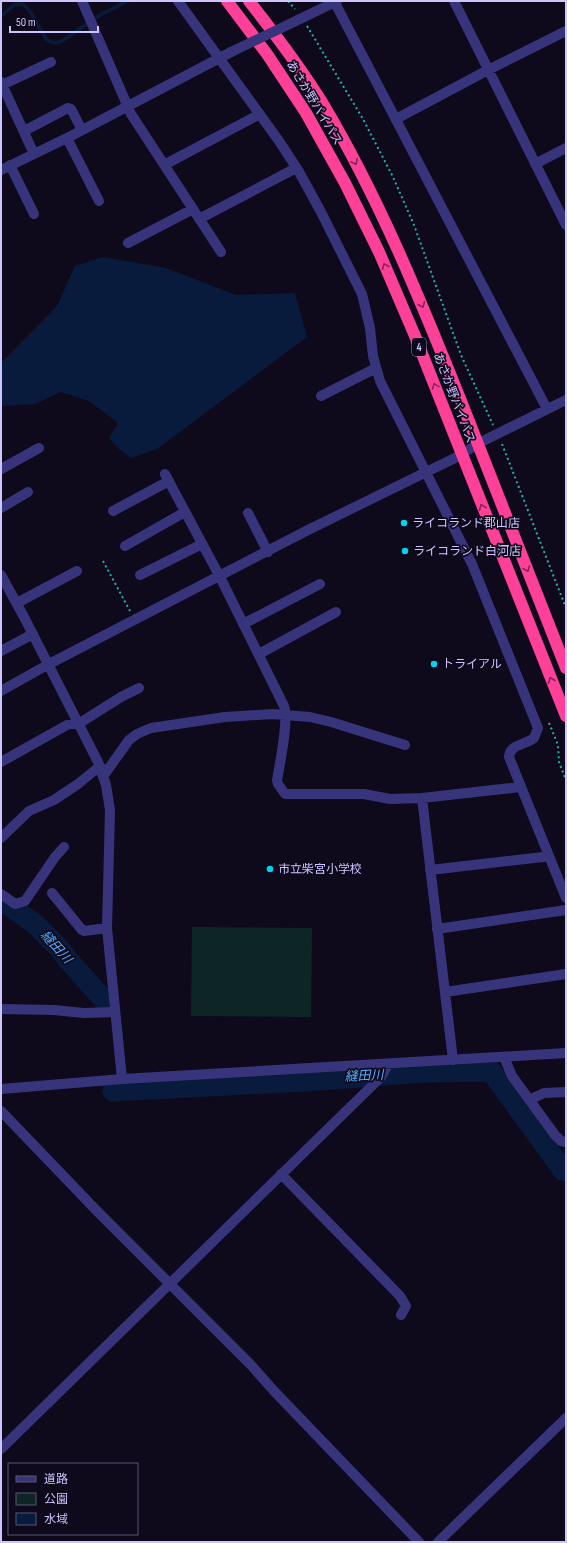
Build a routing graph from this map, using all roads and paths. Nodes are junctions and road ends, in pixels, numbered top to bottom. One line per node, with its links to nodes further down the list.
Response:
1 (82, 1): 14 (street)
2 (178, 1): 10 (street)
3 (226, 1): 41 (highway, あさか野バイパス / 4, one-way to 3)
4 (249, 1): 39 (highway, あさか野バイパス / 4, one-way to 39)
5 (288, 1): 8 (path)
6 (335, 1): 8 (street); 16 (street)
7 (454, 1): 12 (street)
8 (301, 18): 10 (street, bridge); 37 (path)
9 (566, 31): 12 (street)
10 (220, 58): 14 (street); 15 (street)
11 (51, 62): 13 (street)
12 (488, 70): 16 (street); 22 (street)
13 (2, 84): 18 (street)
14 (127, 107): 17 (street); 23 (street)
15 (260, 114): 23 (street); 25 (street)
16 (396, 119): 36 (street)
17 (82, 130): 18 (street); 19 (street)
18 (24, 131): 21 (street)
19 (67, 138): 21 (street); 26 (street)
20 (566, 148): 22 (street)
21 (34, 154): 24 (street)
22 (535, 164): 30 (street)
23 (164, 165): 27 (street)
24 (6, 168): 28 (street)
25 (296, 168): 29 (street); 33 (street)
26 (99, 201)
27 (193, 209): 29 (street); 31 (street)
28 (34, 214)
29 (199, 219): 32 (street)
30 (566, 225)
31 (128, 242)
32 (221, 252)
33 (376, 368): 34 (street); 43 (street)
34 (321, 396)
35 (566, 400): 36 (street)
36 (547, 409): 39 (street)
37 (493, 425)
38 (502, 442): 59 (path)
39 (478, 444): 41 (street); 67 (highway, あさか野バイパス / 4, one-way to 67)
40 (39, 448): 42 (street)
41 (461, 454): 43 (street); 71 (highway, あさか野バイパス / 4, one-way to 41)
42 (1, 469)
43 (426, 472): 51 (street); 76 (street)
44 (28, 492): 45 (street)
45 (1, 508)
46 (113, 511): 47 (street)
47 (185, 512): 49 (street); 50 (street)
48 (248, 513): 51 (street)
49 (202, 544): 54 (street); 56 (street)
50 (125, 546)
51 (268, 552): 56 (street)
52 (103, 561): 61 (path)
53 (77, 571): 58 (street)
54 (140, 575)
55 (1, 576): 58 (street)
56 (220, 577): 61 (street); 62 (street)
57 (320, 584): 62 (street)
58 (16, 603): 63 (street)
59 (566, 608)
60 (336, 612): 65 (street)
61 (135, 620): 66 (street)
62 (243, 624): 65 (street)
63 (33, 634): 64 (street); 66 (street)
64 (1, 651)
65 (259, 654): 70 (street)
66 (49, 664): 69 (street); 72 (street)
67 (566, 668)
68 (139, 688): 72 (street)
69 (1, 691)
70 (285, 715): 73 (street); 75 (street); 77 (street)
71 (566, 716)
72 (78, 723): 74 (street); 75 (street)
73 (405, 746)
74 (1, 762)
75 (102, 770): 78 (street); 86 (street)
76 (520, 787): 77 (street); 80 (street)
77 (422, 798): 81 (street)
78 (1, 838)
79 (64, 847): 83 (street)
80 (548, 855): 81 (street); 84 (street)
81 (430, 870): 87 (street)
82 (52, 893): 86 (street)
83 (1, 894)
84 (566, 898)
85 (566, 910): 87 (street)
86 (107, 928): 91 (street)
87 (437, 929): 89 (street)
88 (566, 974): 89 (street)
89 (445, 992): 94 (street)
90 (1, 1009): 91 (street)
91 (116, 1012): 96 (street)
92 (566, 1053): 93 (street)
93 (504, 1057): 94 (street); 99 (street)
94 (453, 1060): 95 (street)
95 (388, 1065): 96 (street); 102 (street)
96 (122, 1079): 97 (street)
97 (1, 1089)
98 (566, 1092): 99 (street)
99 (529, 1100): 101 (street)
100 (1, 1111): 103 (street)
101 (566, 1142)
102 (281, 1174): 103 (street); 104 (street)
103 (170, 1286): 106 (street); 107 (street)
104 (401, 1315)
105 (566, 1418): 108 (street)
106 (1, 1449)
107 (419, 1542)
108 (438, 1542)

